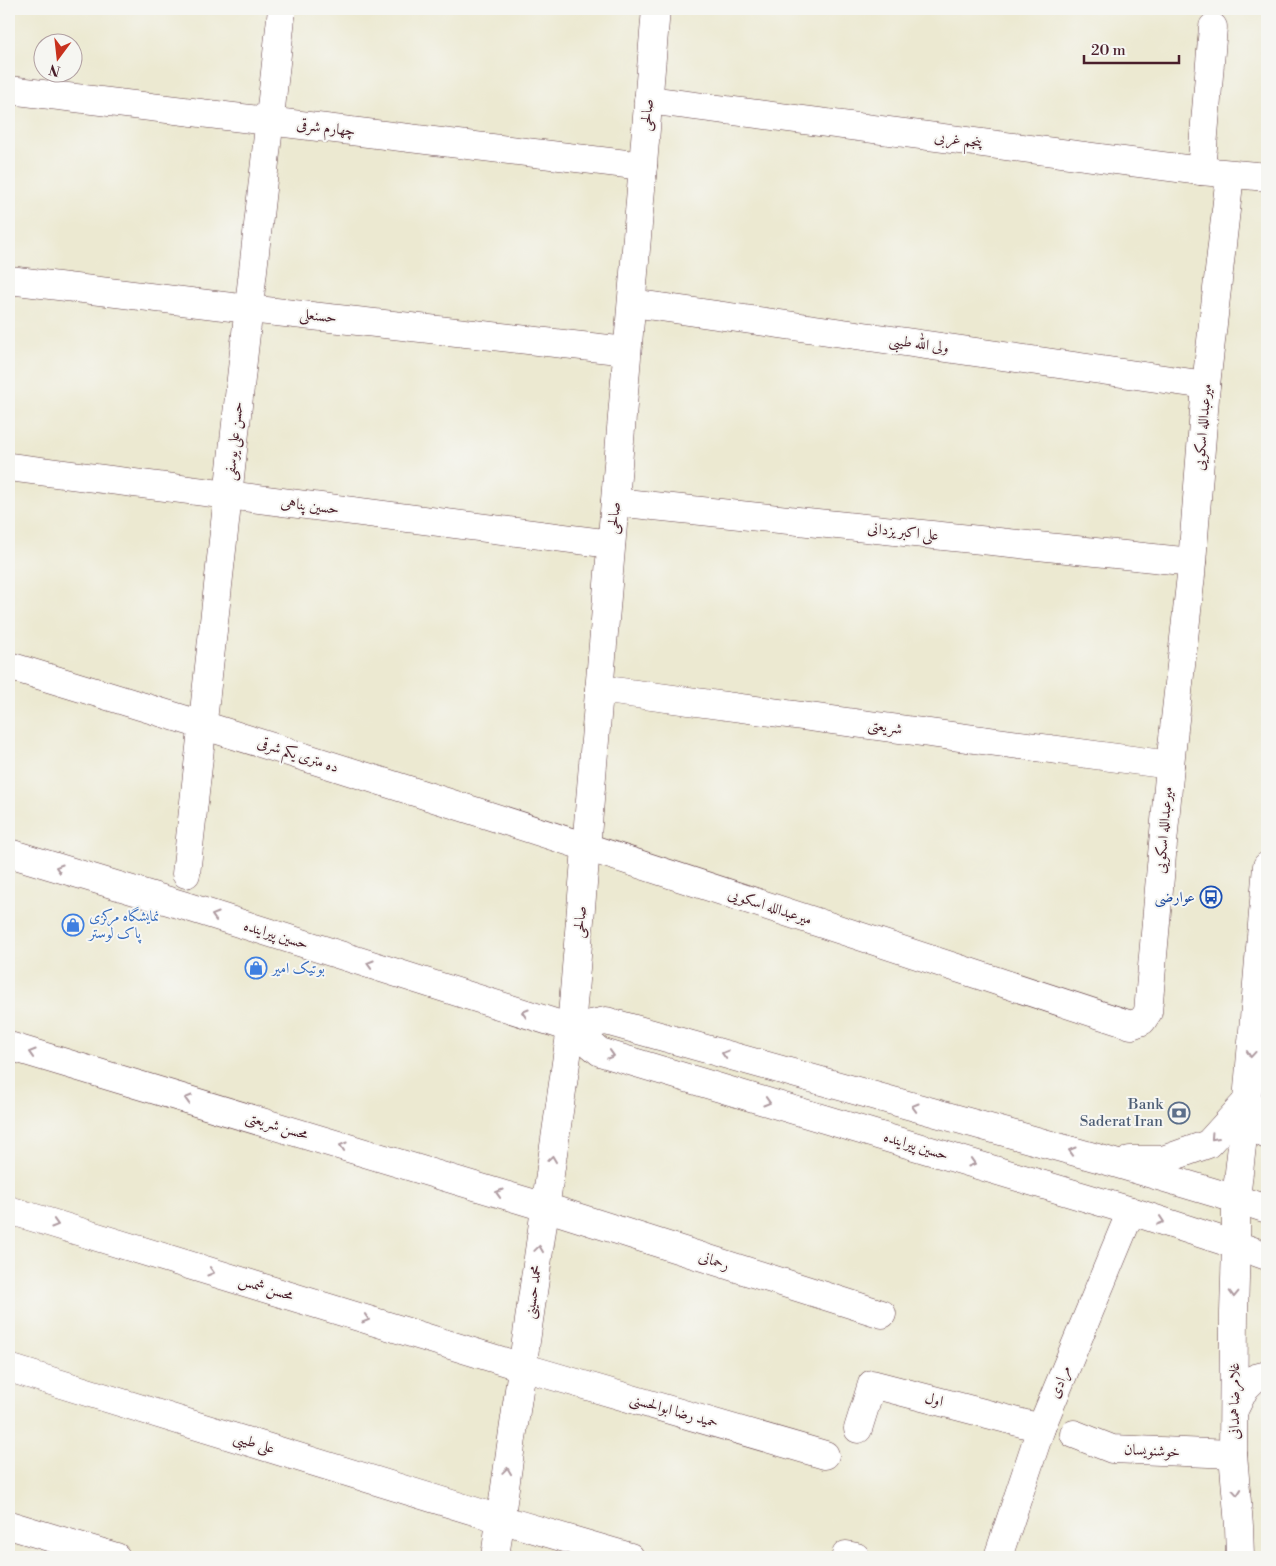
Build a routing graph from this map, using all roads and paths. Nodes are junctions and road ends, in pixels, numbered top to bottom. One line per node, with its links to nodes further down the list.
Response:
1 (282, 9): 6 (street, حسن علی یوسفی)
2 (656, 9): 5 (street, صالحی)
3 (1213, 27): 8 (street)
4 (9, 90): 6 (street, چهارم شرقی)
5 (648, 100): 7 (street, صالحی); 8 (street, پنجم غربی)
6 (269, 121): 7 (street, چهارم شرقی); 13 (street, حسن علی یوسفی)
7 (643, 166): 12 (street, صالحی)
8 (1201, 171): 9 (street, پنجم غربی)
9 (1230, 174): 10 (street, پنجم غربی); 15 (street, میرعبدالله اسکویی)
10 (1267, 177)
11 (9, 280): 13 (street, حسنعلی)
12 (632, 303): 14 (street, صالحی); 15 (street, ولی الله طیبی)
13 (248, 308): 14 (street, حسنعلی); 17 (street, حسن علی یوسفی)
14 (628, 351): 18 (street, صالحی)
15 (1206, 385): 20 (street, میرعبدالله اسکویی)
16 (9, 467): 17 (street, حسین پناهی)
17 (228, 496): 19 (street, حسین پناهی); 23 (street, حسن علی یوسفی)
18 (615, 502): 19 (street, صالحی); 20 (street, علی اکبر یزدانی)
19 (612, 544): 22 (street, صالحی)
20 (1192, 562): 24 (street, میرعبدالله اسکویی)
21 (9, 666): 23 (street, ده متری یکم شرقی)
22 (599, 689): 24 (street, شریعتی); 25 (street, صالحی)
23 (202, 724): 25 (street, ده متری یکم شرقی); 28 (street, حسن علی یوسفی)
24 (1170, 765): 25 (street, میرعبدالله اسکویی)
25 (586, 847): 29 (street, صالحی)
26 (9, 853): 29 (street, حسین پیراینده, one-way to 26)
27 (1267, 866): 31 (street, غلامرضا همدانی, one-way to 31)
28 (186, 874)
29 (571, 1028): 33 (street, one-way to 29); 35 (street, محمد حسینی, one-way to 29); 38 (street, حسین پیراینده, one-way to 38)
30 (9, 1046): 35 (street, محسن شریعتی, one-way to 30)
31 (1247, 1100): 32 (street); 33 (street, one-way to 33); 34 (street, غلامرضا همدانی)
32 (1267, 1135)
33 (1101, 1159): 34 (street)
34 (1236, 1199): 36 (street); 39 (street, غلامرضا همدانی)
35 (546, 1207): 41 (street, رحمانی); 42 (street, محمد حسینی, one-way to 35)
36 (1267, 1209)
37 (9, 1210): 42 (street, محسن شمس, one-way to 42)
38 (1131, 1211): 39 (street, حسین پیراینده, one-way to 39); 46 (street, مرادی)
39 (1236, 1245): 40 (street, حسین پیراینده); 45 (street, غلامرضا همدانی, one-way to 45)
40 (1267, 1256)
41 (882, 1314)
42 (522, 1367): 50 (street, حمید رضا ابوالحسنی); 51 (street, محمد حسینی, one-way to 42)
43 (9, 1368): 51 (street, علی طیبی)
44 (1267, 1375): 45 (street)
45 (1234, 1410): 49 (street, غلامرضا همدانی)
46 (1041, 1428): 47 (street, اول); 56 (street, مرادی)
47 (858, 1429)
48 (1074, 1434): 49 (street, خوشنویسان)
49 (1233, 1454): 57 (street, غلامرضا همدانی, one-way to 57)
50 (825, 1455)
51 (500, 1519): 54 (street, محمد حسینی); 55 (street, علی طیبی)
52 (9, 1525): 53 (street)
53 (116, 1557)
54 (495, 1557)
55 (630, 1557)
56 (998, 1557)
57 (1240, 1557)

